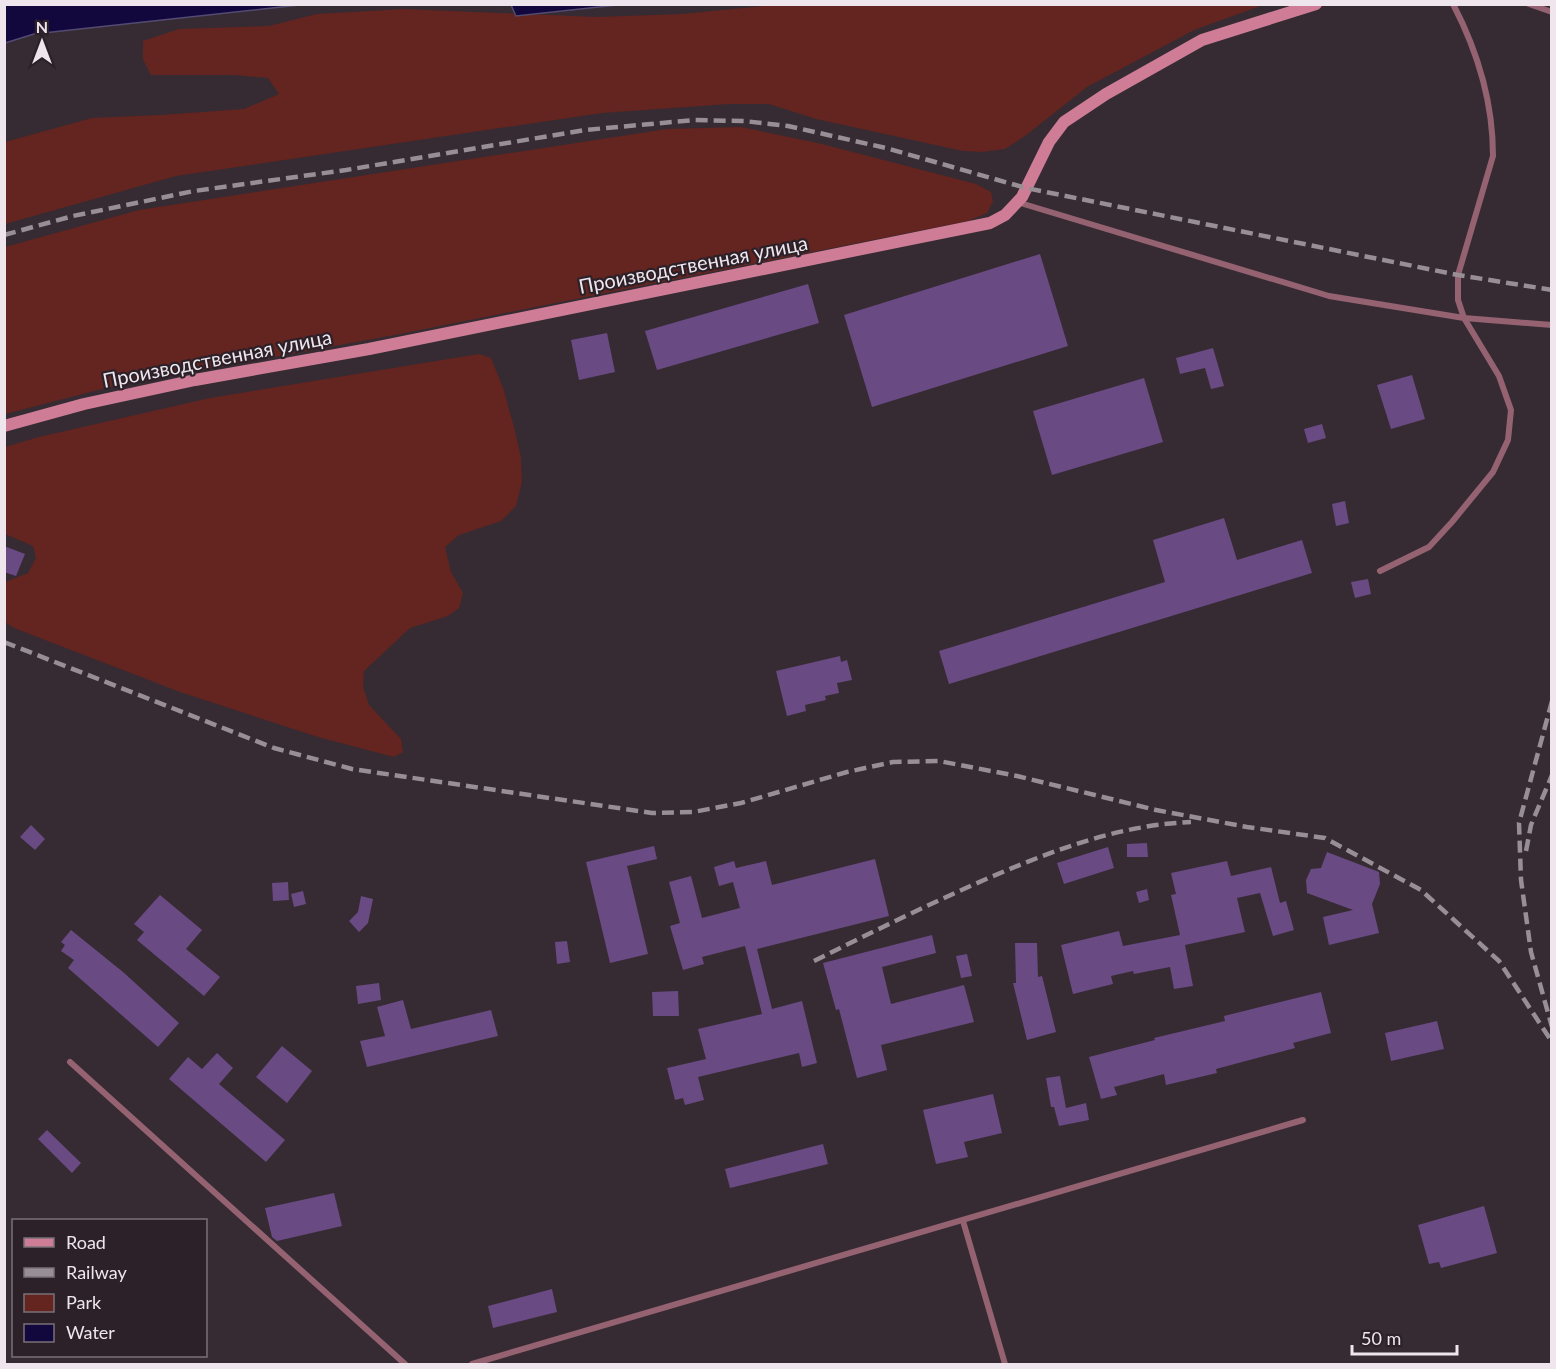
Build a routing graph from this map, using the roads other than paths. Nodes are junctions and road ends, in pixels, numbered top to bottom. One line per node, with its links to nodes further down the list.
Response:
1 (1316, 4): 5 (street, Производственная улица)
2 (1453, 4): 6 (lane)
3 (1528, 4): 4 (lane)
4 (1551, 12)
5 (1017, 202): 6 (lane); 8 (street, Производственная улица)
6 (1464, 318): 7 (lane); 9 (lane)
7 (1551, 325)
8 (4, 426)
9 (1380, 571)
10 (70, 1062): 13 (lane)
11 (1304, 1120): 12 (lane)
12 (963, 1221): 14 (lane); 15 (lane)
13 (405, 1365)
14 (472, 1365)
15 (1005, 1365)

